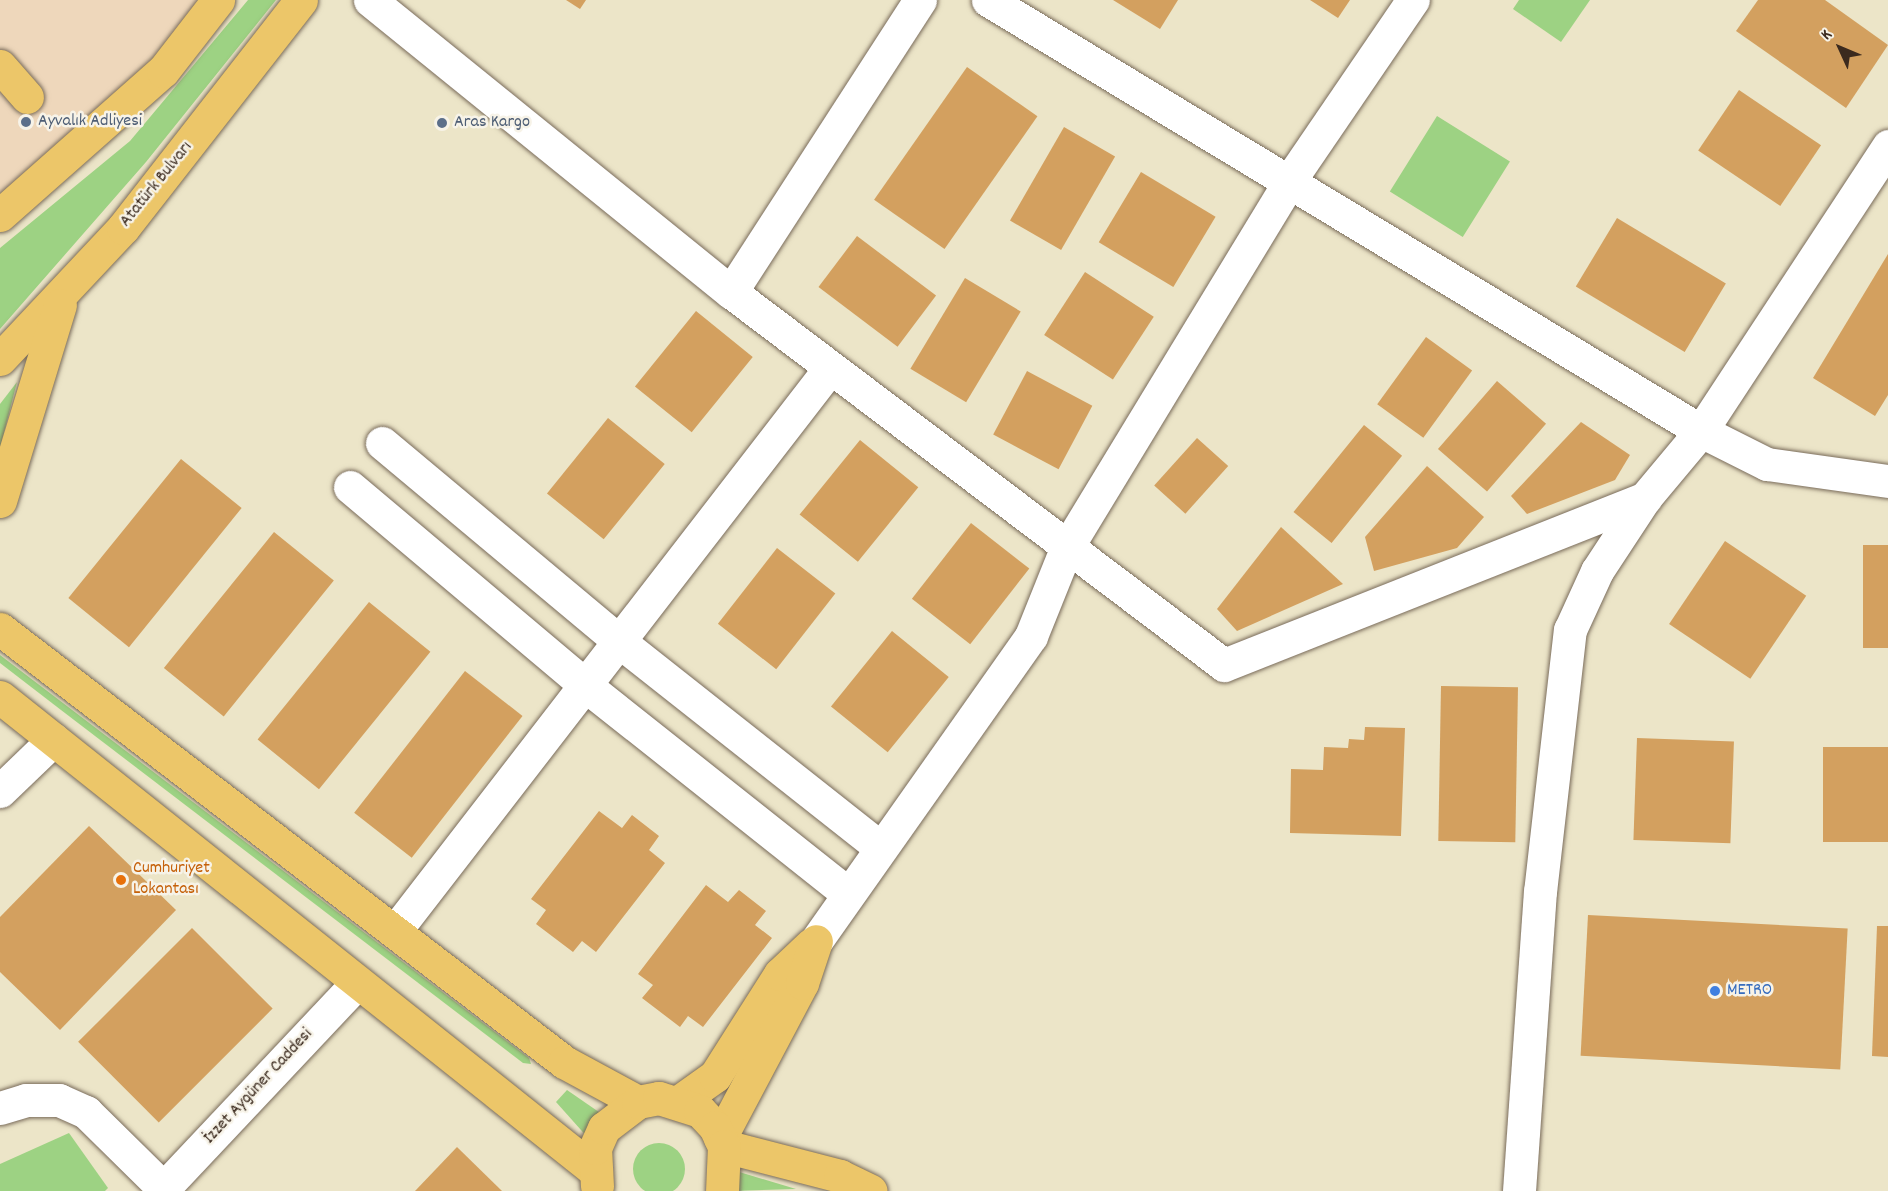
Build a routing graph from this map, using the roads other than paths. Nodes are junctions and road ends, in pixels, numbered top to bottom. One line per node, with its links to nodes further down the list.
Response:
1 (218, 0): 10 (main road)
2 (301, 0): 15 (main road, Atatürk Bulvarı)
3 (370, 0): 14 (street)
4 (920, 0): 14 (street)
5 (988, 0): 11 (street)
6 (1413, 0): 11 (street)
7 (0, 66): 8 (main road)
8 (27, 97)
9 (1888, 146): 18 (street)
10 (48, 172): 12 (main road); 13 (main road)
11 (1290, 180): 18 (street); 24 (street)
12 (0, 193)
13 (0, 215)
14 (731, 292): 17 (street)
15 (62, 298): 16 (main road, Atatürk Bulvarı); 23 (main road)
16 (0, 359)
17 (830, 368): 24 (street); 26 (street)
18 (1701, 431): 20 (street); 22 (street)
19 (382, 443): 26 (street)
20 (1888, 481)
21 (350, 488): 27 (street)
22 (1645, 498): 24 (street); 44 (street)
23 (0, 501)
24 (1066, 549): 31 (street)
25 (0, 629): 33 (main road)
26 (620, 642): 27 (street); 31 (street)
27 (586, 686): 32 (street); 33 (street)
28 (0, 697): 29 (main road)
29 (53, 740): 30 (street); 35 (main road)
30 (0, 791)
31 (880, 847): 32 (street)
32 (846, 892): 34 (street)
33 (395, 931): 37 (main road)
34 (816, 941): 36 (main road); 39 (main road)
35 (356, 984): 40 (main road); 41 (street, İzzet Aygüner Caddesi)
36 (680, 1101): 37 (main road); 39 (main road)
37 (638, 1102): 40 (main road)
38 (0, 1108): 41 (street)
39 (722, 1142): 42 (main road); 43 (main road)
40 (595, 1180)
41 (162, 1190)
42 (722, 1191)
43 (871, 1191)
44 (1519, 1191)

